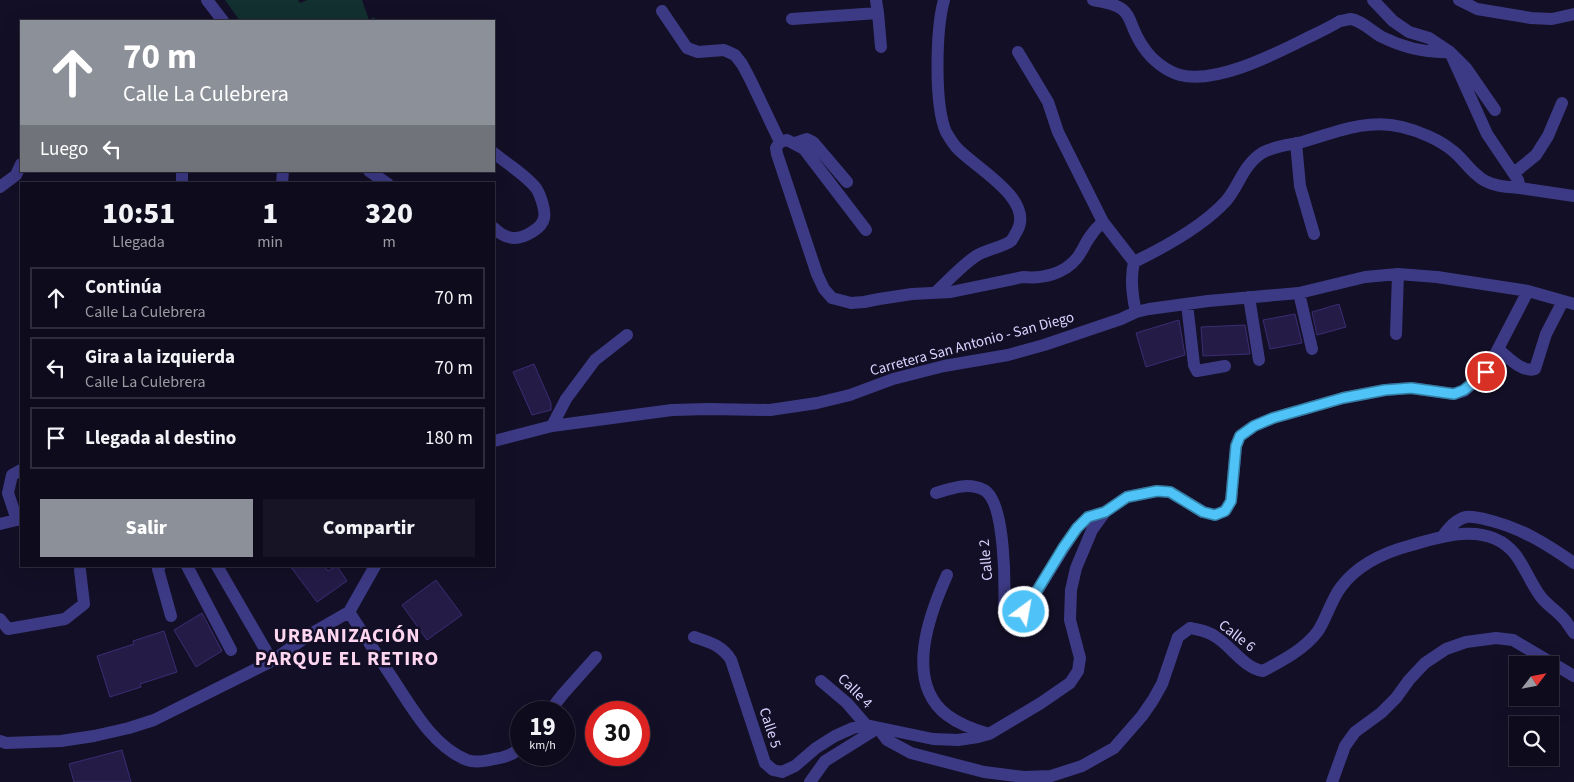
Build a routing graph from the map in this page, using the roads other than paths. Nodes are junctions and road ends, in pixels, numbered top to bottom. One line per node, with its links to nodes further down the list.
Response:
1 (207, 0): 10 (street)
2 (944, 0): 35 (street)
3 (1093, 0): 13 (street)
4 (1373, 0): 13 (street)
5 (1459, 0): 8 (street)
6 (877, 6): 9 (street); 11 (street)
7 (662, 11): 16 (street)
8 (1574, 14)
9 (792, 19)
10 (222, 20)
11 (881, 47)
12 (1018, 52): 28 (street)
13 (1450, 52): 15 (street); 22 (street)
14 (1562, 104): 22 (street)
15 (1495, 110)
16 (780, 142): 17 (street); 35 (street)
17 (795, 143): 24 (street); 30 (street)
18 (1296, 143): 26 (street); 31 (street); 32 (street)
19 (495, 154): 29 (street)
20 (20, 166): 25 (street)
21 (370, 172): 23 (street)
22 (1514, 173): 26 (street)
23 (385, 182)
24 (847, 182)
25 (0, 187)
26 (1520, 188): 27 (street)
27 (1574, 196)
28 (1103, 222): 32 (street); 35 (street)
29 (495, 229)
30 (866, 230)
31 (1314, 234)
32 (1134, 262): 40 (street)
33 (1398, 274): 34 (street, Carretera San Antonio - San Diego); 36 (street, Carretera San Antonio - San Diego); 41 (street)
34 (1528, 291): 38 (street, Carretera San Antonio - San Diego); 44 (street)
35 (936, 292)
36 (1299, 293): 37 (street, Carretera San Antonio - San Diego); 43 (street)
37 (1249, 297): 39 (street, Carretera San Antonio - San Diego); 45 (street)
38 (1569, 302): 44 (street)
39 (1187, 304): 40 (street, Carretera San Antonio - San Diego); 46 (street)
40 (1136, 312): 47 (street, Carretera San Antonio - San Diego)
41 (1396, 334)
42 (627, 335): 47 (street)
43 (1312, 349)
44 (1498, 349): 51 (street)
45 (1258, 360)
46 (1226, 366)
47 (552, 426): 48 (street, Carretera San Antonio - San Diego)
48 (495, 441)
49 (20, 471): 52 (street)
50 (936, 493): 51 (street, Calle 2)
51 (1105, 512): 74 (street)
52 (19, 520): 53 (street)
53 (0, 524)
54 (1442, 536): 55 (street); 65 (street, Calle 6); 73 (street, Calle 6)
55 (1574, 563)
56 (159, 567): 63 (street)
57 (188, 567): 67 (street)
58 (218, 567): 69 (street)
59 (373, 567): 62 (street)
60 (80, 570): 64 (street)
61 (947, 575): 74 (street)
62 (349, 612): 69 (street); 76 (street)
63 (171, 616)
64 (0, 619)
65 (1574, 633)
66 (694, 637): 73 (street, Calle 5)
67 (230, 650)
68 (596, 657): 72 (street)
69 (272, 661): 75 (street)
70 (1574, 676): 78 (street)
71 (821, 681): 73 (street, Calle 4)
72 (558, 701)
73 (872, 726): 74 (street); 77 (street)
74 (989, 734)
75 (2, 744)
76 (510, 754)
77 (810, 782)
78 (1332, 782)

